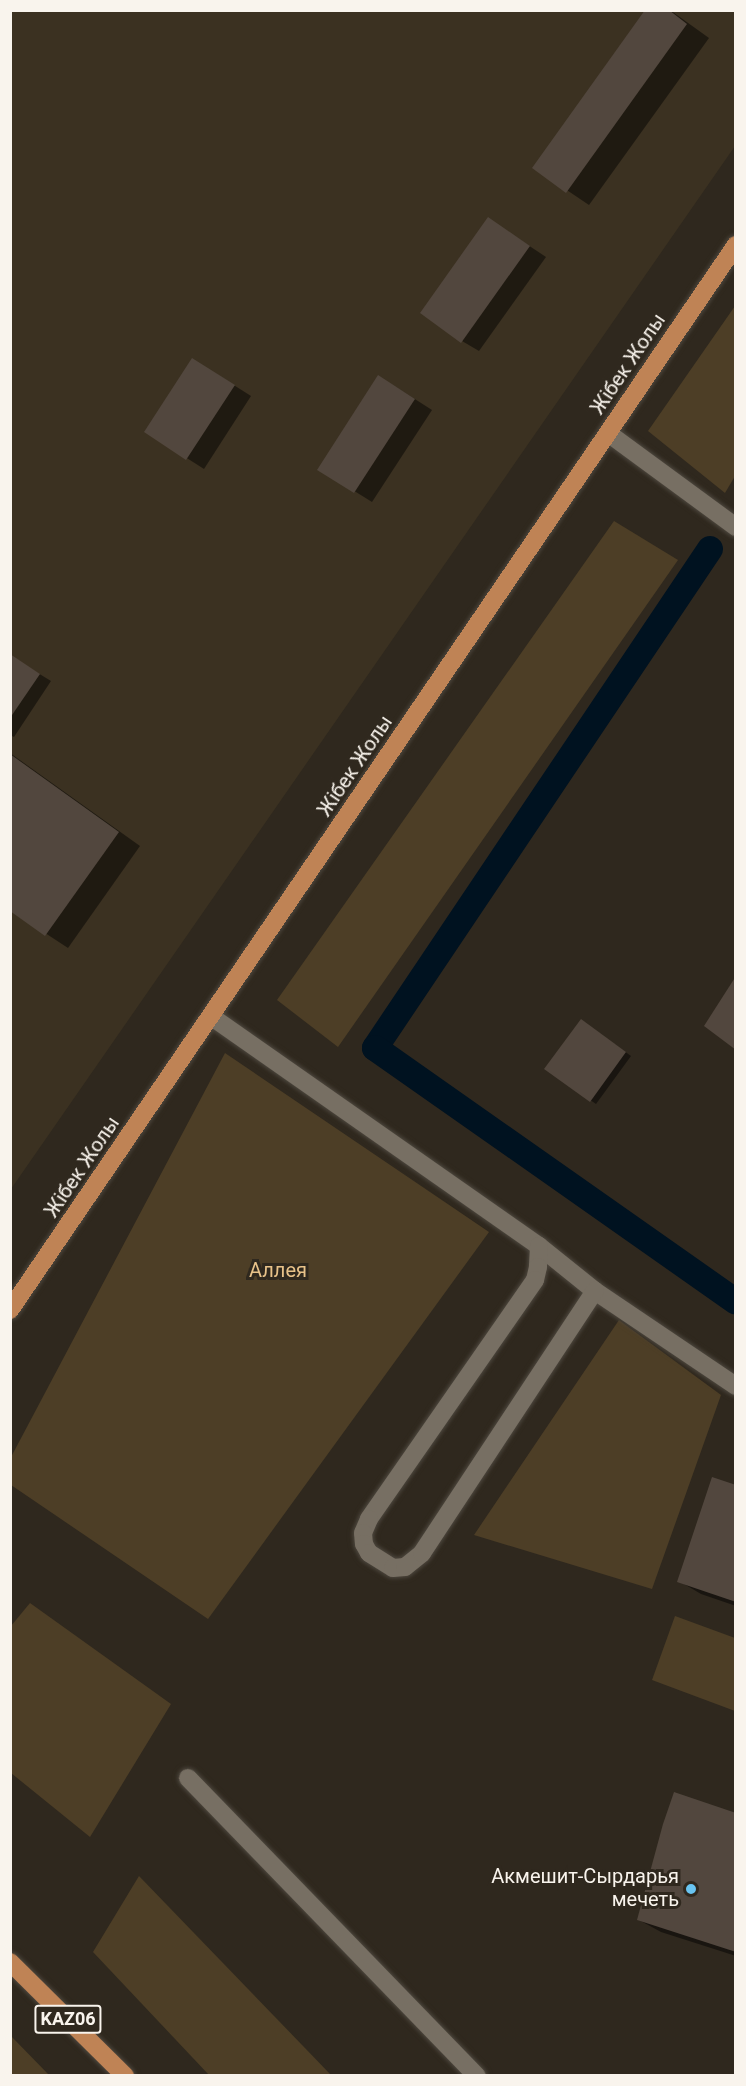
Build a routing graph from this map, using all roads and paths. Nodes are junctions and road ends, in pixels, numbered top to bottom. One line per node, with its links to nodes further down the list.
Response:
1 (735, 245): 2 (main road, Жібек Жолы)
2 (608, 433): 3 (street); 4 (main road, Жібек Жолы)
3 (735, 527)
4 (212, 1017): 5 (street); 7 (main road, Жібек Жолы)
5 (539, 1246): 6 (street); 6 (street)
6 (596, 1291): 8 (street)
7 (10, 1310)
8 (735, 1386)
9 (188, 1778): 12 (street)
10 (10, 1962): 11 (main road, KAZ06)
11 (124, 2076)
12 (477, 2076)

